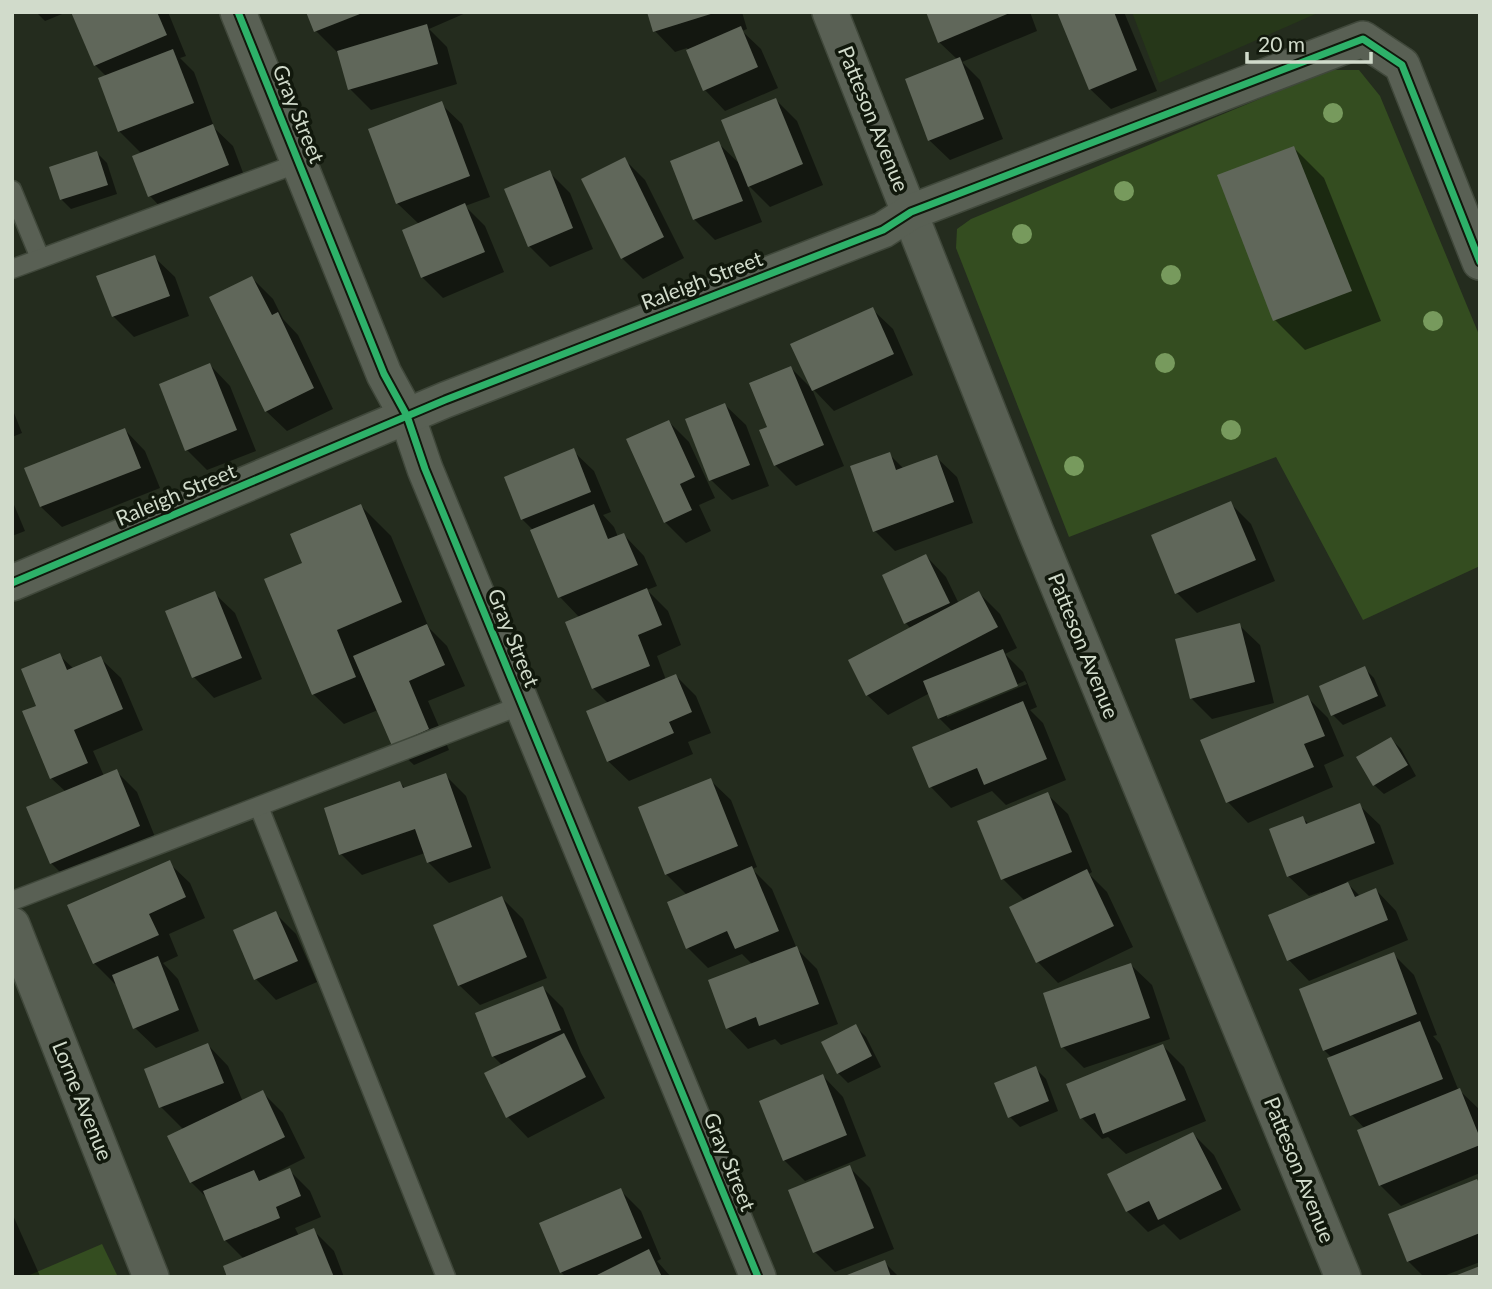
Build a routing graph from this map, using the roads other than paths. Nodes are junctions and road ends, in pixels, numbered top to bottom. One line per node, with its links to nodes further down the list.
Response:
1 (239, 12): 3 (street, Gray Street)
2 (830, 12): 5 (street, Patteson Avenue)
3 (299, 163): 6 (lane); 9 (street, Gray Street)
4 (12, 190): 6 (lane)
5 (911, 212): 7 (street, Raleigh Street); 9 (street, Raleigh Street); 18 (street, Patteson Avenue)
6 (40, 258): 8 (lane)
7 (1480, 262)
8 (12, 269)
9 (407, 416): 10 (street, Raleigh Street); 11 (street, Gray Street)
10 (12, 583)
11 (522, 705): 12 (lane); 17 (street, Gray Street)
12 (258, 807): 13 (lane); 16 (lane)
13 (12, 901)
14 (12, 925): 15 (street, Lorne Avenue)
15 (151, 1277)
16 (446, 1277)
17 (758, 1277)
18 (1343, 1277)

